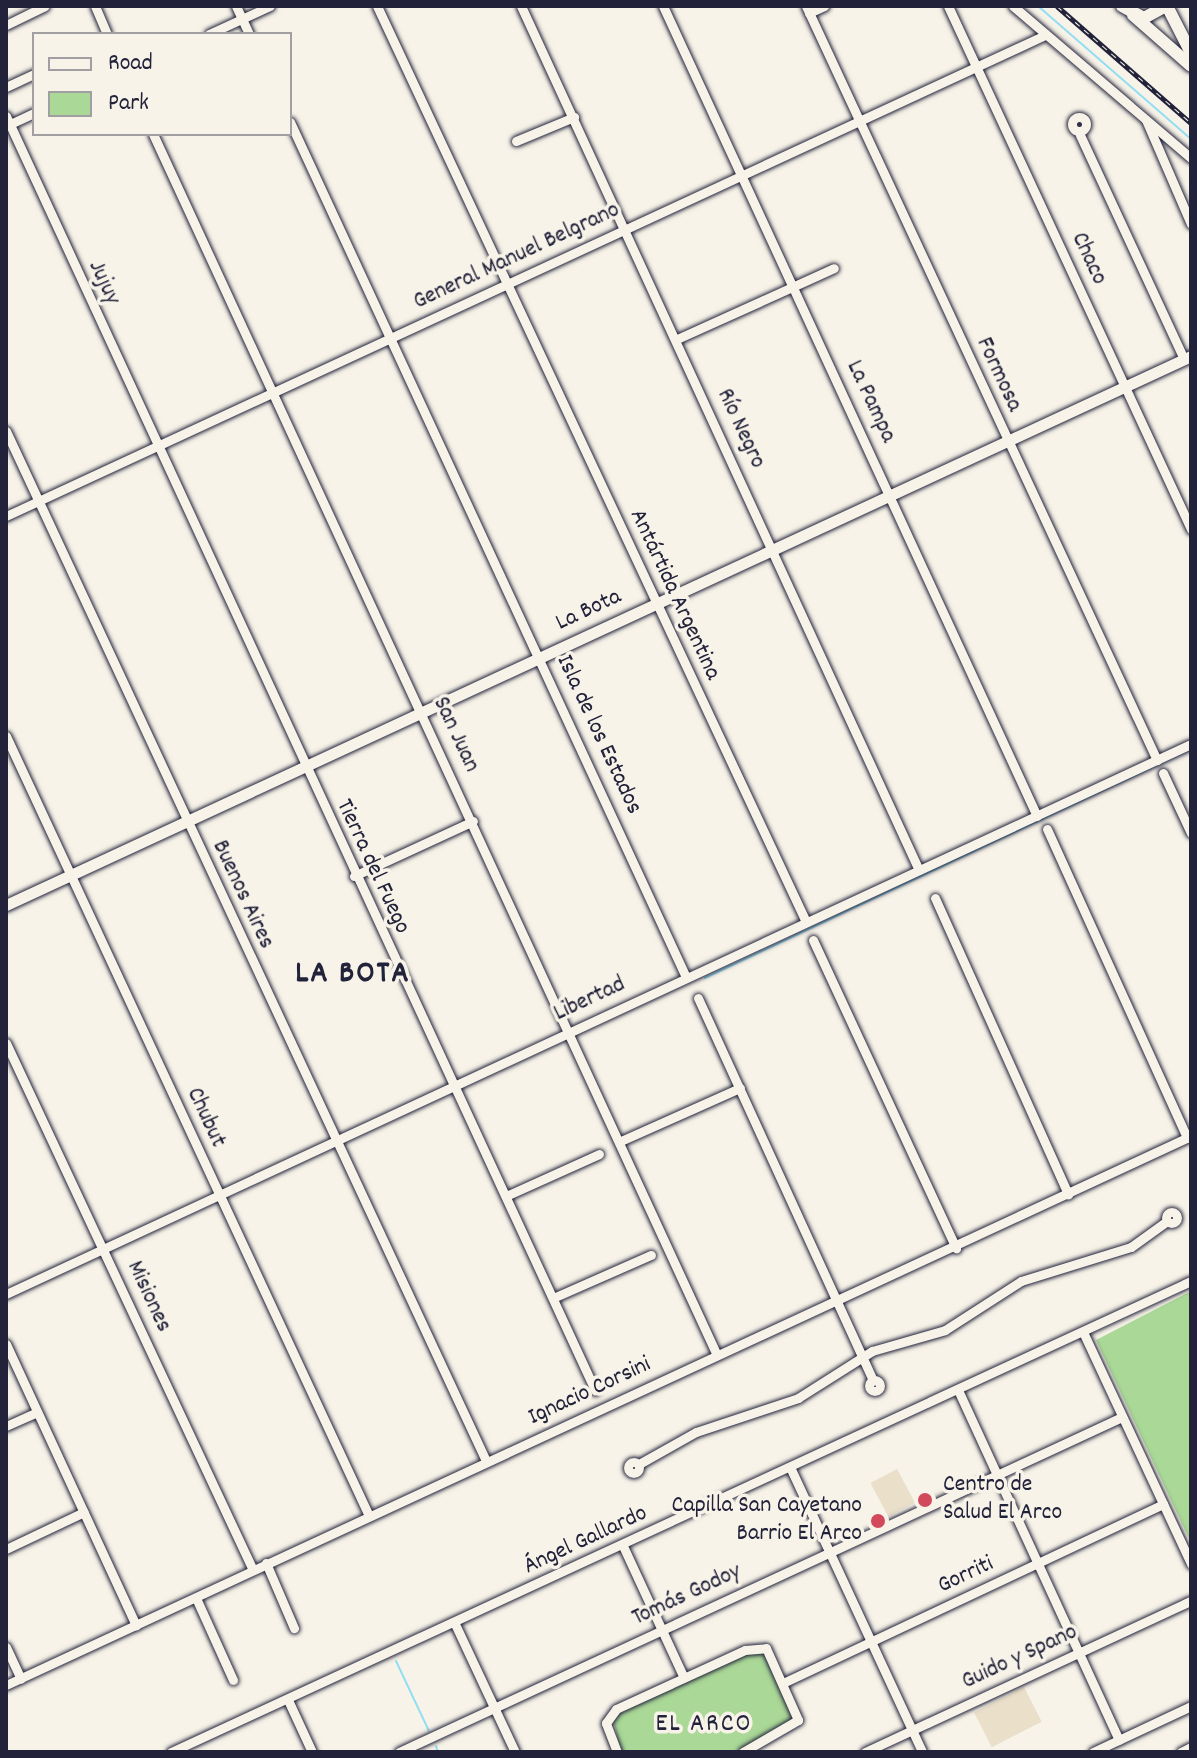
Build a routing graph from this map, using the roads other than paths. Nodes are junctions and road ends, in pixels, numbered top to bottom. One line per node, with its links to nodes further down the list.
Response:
1 (45, 6): 16 (street)
2 (95, 6): 17 (street)
3 (236, 6): 15 (street)
4 (270, 6): 15 (street)
5 (377, 6): 40 (street, Antártida Argentina)
6 (521, 6): 27 (street, Río Negro)
7 (663, 6): 36 (street, La Pampa)
8 (824, 6): 13 (street)
9 (948, 6): 23 (street, Chaco)
10 (1013, 6): 20 (street)
11 (1122, 6): 14 (main road)
12 (1167, 6): 14 (main road); 21 (main road)
13 (808, 10): 29 (street, Formosa)
14 (1133, 15): 22 (main road)
15 (242, 19): 18 (street); 19 (street)
16 (6, 25)
17 (106, 32)
18 (213, 32)
19 (248, 32)
20 (1045, 35): 23 (street, General Manuel Belgrano); 28 (street)
21 (1191, 53)
22 (1191, 66)
23 (977, 67): 29 (street, General Manuel Belgrano); 45 (street, Chaco)
24 (32, 75): 25 (street)
25 (6, 87)
26 (32, 114): 31 (street)
27 (574, 117): 34 (street); 38 (street, Río Negro)
28 (1146, 120): 35 (street); 37 (street)
29 (858, 122): 36 (street, General Manuel Belgrano); 48 (street, Formosa)
30 (292, 126): 42 (street, Isla de los Estados)
31 (8, 127): 49 (street, Jujuy)
32 (1080, 135): 44 (street)
33 (154, 136): 46 (street, San Juan)
34 (516, 141)
35 (1191, 158)
36 (742, 175): 38 (street, General Manuel Belgrano); 41 (street, La Pampa)
37 (1191, 224)
38 (626, 229): 40 (street, General Manuel Belgrano); 43 (street, Río Negro)
39 (834, 268): 41 (street)
40 (507, 284): 42 (street, General Manuel Belgrano); 55 (street, Antártida Argentina)
41 (793, 285): 43 (street); 50 (street, La Pampa)
42 (389, 338): 46 (street, General Manuel Belgrano); 56 (street, Isla de los Estados)
43 (677, 339): 54 (street, Río Negro)
44 (1188, 358): 45 (street, La Bota)
45 (1124, 387): 48 (street, La Bota); 53 (street, Chaco)
46 (273, 393): 49 (street, General Manuel Belgrano); 57 (street, San Juan)
47 (6, 431): 51 (street, Buenos Aires)
48 (1007, 442): 50 (street, La Bota); 60 (street, Formosa)
49 (156, 446): 51 (street, General Manuel Belgrano); 61 (street, Tierra del Fuego)
50 (892, 496): 54 (street, La Bota); 63 (street, La Pampa)
51 (38, 501): 52 (street, General Manuel Belgrano); 65 (street, Buenos Aires)
52 (6, 516)
53 (1191, 529)
54 (773, 550): 55 (street, La Bota); 68 (street, Río Negro)
55 (656, 604): 56 (street, La Bota); 73 (street, Antártida Argentina)
56 (540, 658): 57 (street, La Bota); 75 (street, Isla de los Estados)
57 (423, 713): 61 (street, La Bota); 64 (street, San Juan)
58 (6, 736): 69 (street, Chubut)
59 (1191, 744): 60 (street, Libertad)
60 (1157, 760): 63 (street, Libertad)
61 (304, 769): 65 (street, La Bota); 70 (street, Tierra del Fuego)
62 (1163, 773): 67 (street)
63 (1037, 816): 68 (street, Libertad)
64 (473, 821): 70 (street); 77 (street, San Juan)
65 (187, 823): 69 (street, La Bota); 83 (street, Buenos Aires)
66 (1047, 829): 81 (street)
67 (1191, 833)
68 (919, 870): 73 (street, Libertad)
69 (70, 876): 72 (street, La Bota); 86 (street, Chubut)
70 (354, 876): 79 (street, Tierra del Fuego)
71 (935, 898): 85 (street)
72 (6, 905)
73 (806, 922): 75 (street, Libertad)
74 (813, 940): 89 (street)
75 (686, 977): 77 (street, Libertad)
76 (698, 998): 80 (street)
77 (570, 1031): 79 (street, Libertad); 82 (street, San Juan)
78 (6, 1043): 90 (street, Misiones)
79 (454, 1088): 83 (street, Libertad); 87 (street, Tierra del Fuego)
80 (740, 1088): 82 (street); 95 (street)
81 (1189, 1137): 85 (street, Ignacio Corsini)
82 (623, 1140): 98 (street, San Juan)
83 (334, 1143): 86 (street, Libertad); 106 (street, Buenos Aires)
84 (599, 1154): 87 (street)
85 (1068, 1194): 89 (street, Ignacio Corsini)
86 (220, 1196): 90 (street, Libertad); 112 (street, Chubut)
87 (506, 1196): 94 (street, Tierra del Fuego)
88 (1167, 1221): 99 (street)
89 (956, 1248): 95 (street, Ignacio Corsini)
90 (104, 1249): 93 (street, Libertad); 119 (street, Misiones)
91 (651, 1255): 94 (street)
92 (1191, 1281): 96 (street, Ángel Gallardo)
93 (6, 1294)
94 (553, 1298): 101 (street, Tierra del Fuego)
95 (834, 1302): 98 (street, Ignacio Corsini); 99 (street)
96 (1083, 1332): 102 (street, Ángel Gallardo); 104 (street)
97 (6, 1344): 103 (street)
98 (717, 1355): 106 (street, Ignacio Corsini)
99 (859, 1357): 100 (street); 107 (street)
100 (873, 1381)
101 (595, 1390)
102 (958, 1390): 108 (street, Ángel Gallardo); 109 (street)
103 (37, 1412): 105 (street); 111 (street)
104 (1122, 1417): 109 (street, Tomás Godoy); 110 (street)
105 (6, 1426)
106 (486, 1461): 112 (street, Ignacio Corsini)
107 (639, 1464)
108 (790, 1467): 113 (street, Ángel Gallardo); 115 (street)
109 (997, 1475): 115 (street, Tomás Godoy); 118 (street)
110 (1163, 1504): 117 (street); 118 (street, Gorriti)
111 (84, 1512): 114 (street); 123 (street)
112 (369, 1516): 116 (street, Ignacio Corsini)
113 (623, 1546): 122 (street, Ángel Gallardo); 125 (street)
114 (6, 1549)
115 (830, 1552): 125 (street, Tomás Godoy); 126 (street)
116 (266, 1563): 119 (street, Ignacio Corsini); 124 (street)
117 (1191, 1564)
118 (1038, 1565): 126 (street, Gorriti); 128 (street)
119 (253, 1570): 120 (street, Ignacio Corsini)
120 (196, 1598): 123 (street, Ignacio Corsini); 131 (street)
121 (1191, 1601): 128 (street, Guido y Spano)
122 (455, 1624): 134 (street, Ángel Gallardo); 136 (street)
123 (136, 1625): 130 (street, Ignacio Corsini)
124 (294, 1628)
125 (662, 1630): 129 (street); 136 (street, Tomás Godoy)
126 (871, 1642): 132 (street, Gorriti); 137 (street)
127 (6, 1647): 130 (street)
128 (1079, 1653): 137 (street, Guido y Spano); 138 (street)
129 (684, 1678): 132 (street); 144 (street)
130 (21, 1679): 133 (street, Ignacio Corsini)
131 (233, 1680)
132 (785, 1682): 145 (street)
133 (6, 1685)
134 (288, 1700): 140 (street, Ángel Gallardo); 141 (street)
135 (1191, 1706): 138 (street)
136 (495, 1707): 142 (street, Tomás Godoy); 143 (street)
137 (912, 1730): 146 (street, Guido y Spano); 147 (street)
138 (1119, 1740): 148 (street)
139 (1191, 1747): 149 (street)
140 (171, 1752)
141 (312, 1752)
142 (399, 1752)
143 (515, 1752)
144 (617, 1752)
145 (743, 1752)
146 (865, 1752)
147 (922, 1752)
148 (1093, 1752)
149 (1181, 1752)

